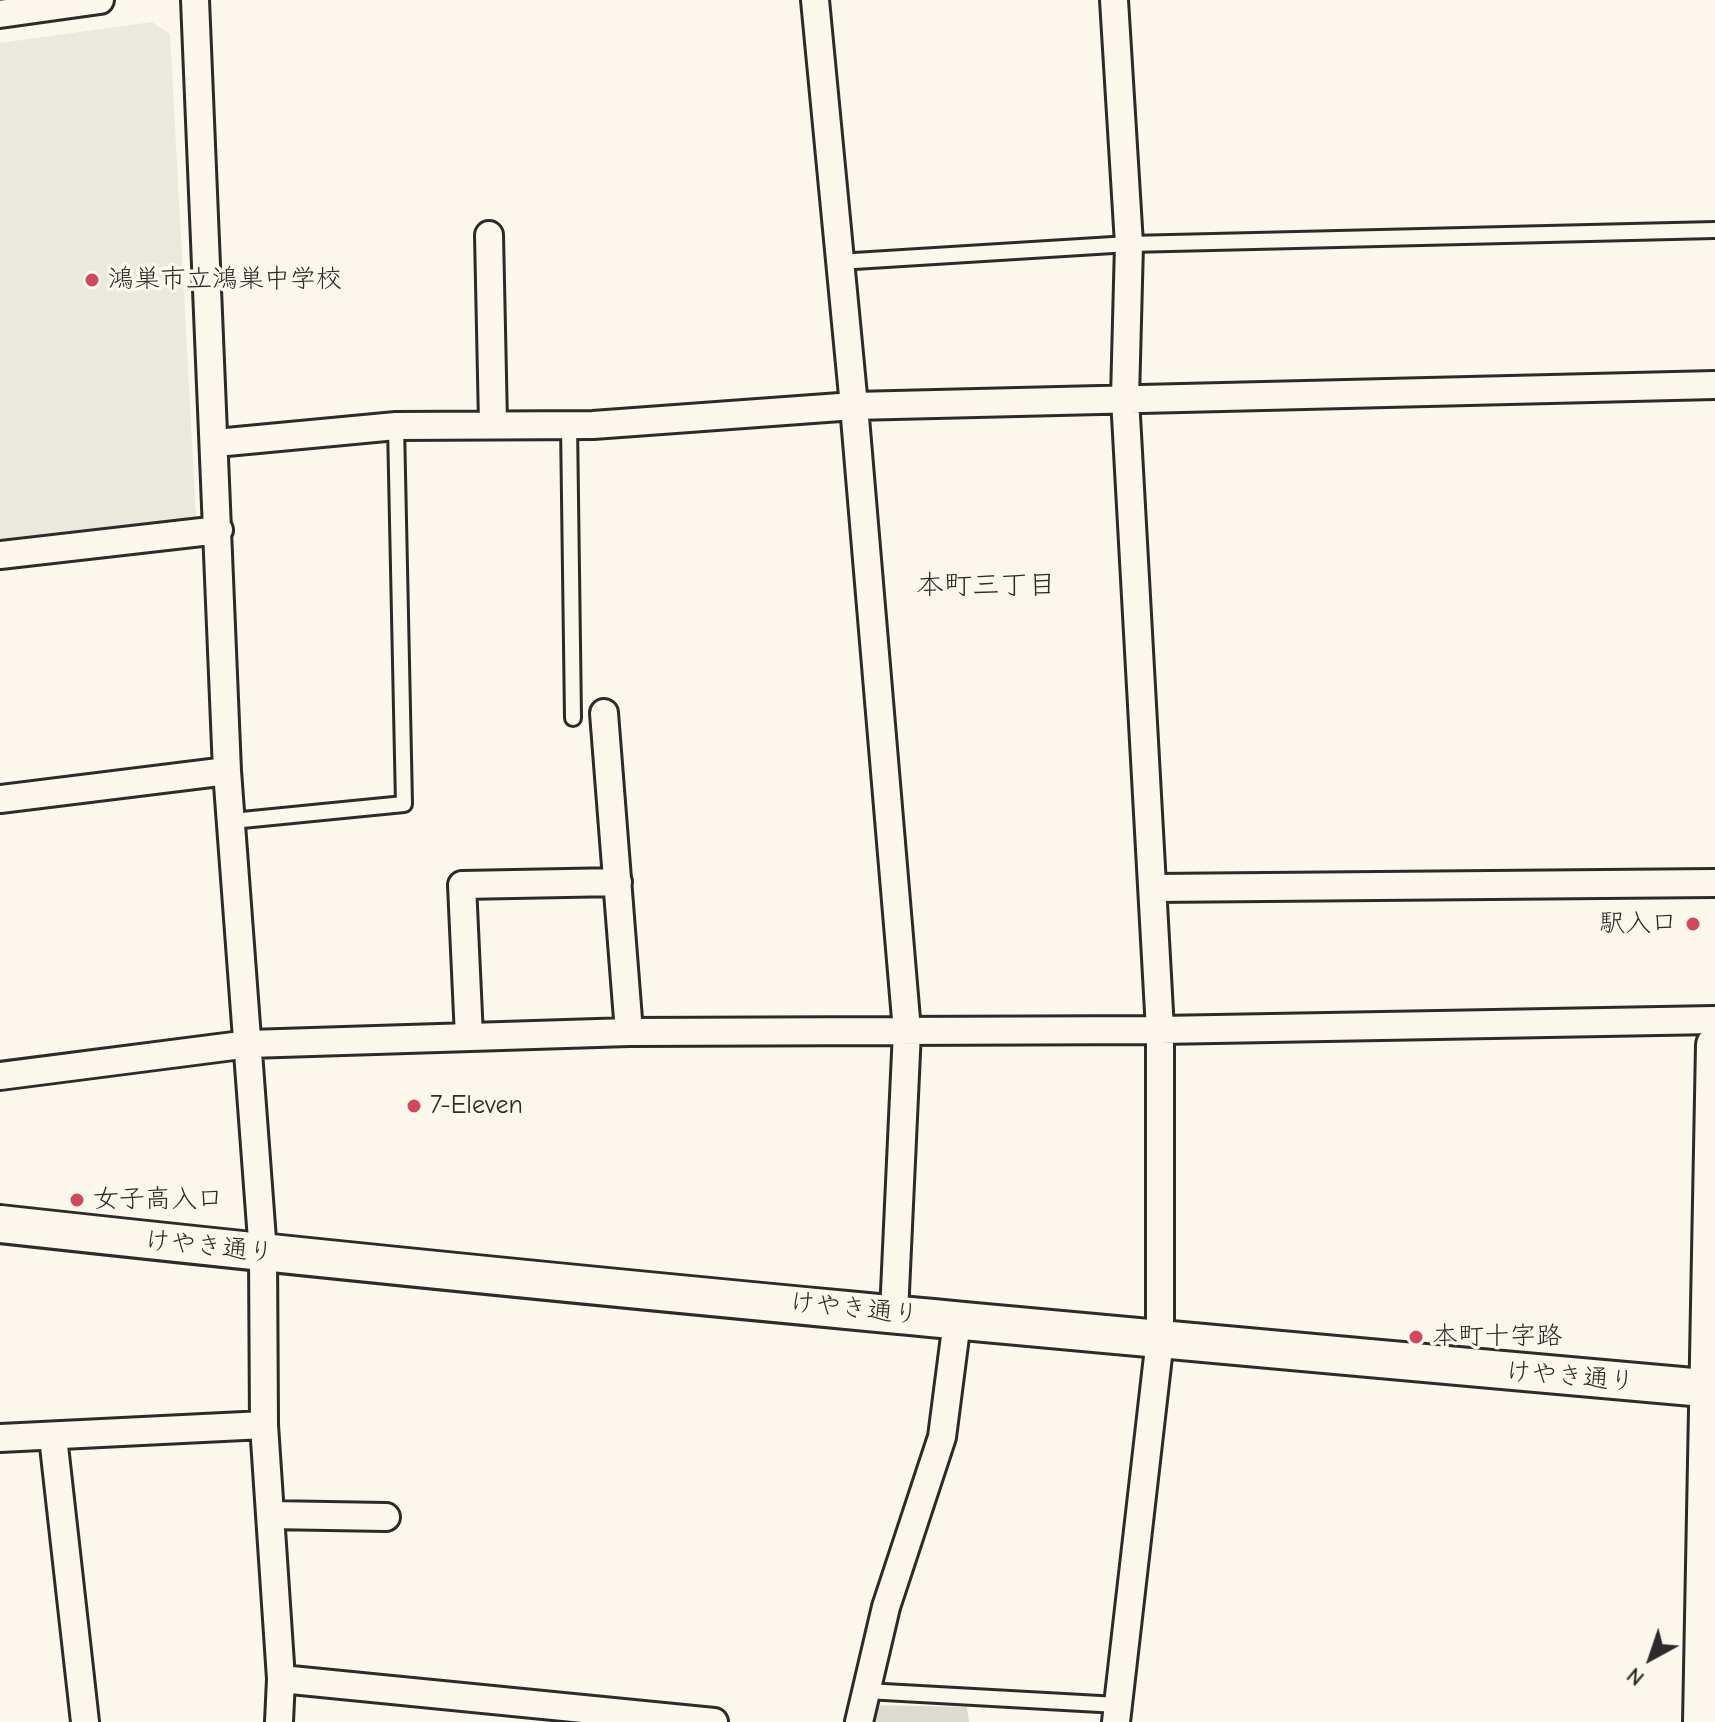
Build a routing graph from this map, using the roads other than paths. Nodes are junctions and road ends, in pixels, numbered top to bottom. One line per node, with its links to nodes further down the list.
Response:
1 (100, 0): 5 (street)
2 (195, 0): 16 (street)
3 (815, 0): 9 (street)
4 (1114, 0): 8 (street)
5 (0, 14)
6 (1715, 230): 8 (lane)
7 (489, 235): 13 (street)
8 (1129, 244): 9 (lane); 11 (street)
9 (838, 262): 12 (street)
10 (1715, 385): 11 (street)
11 (1125, 398): 12 (street); 26 (street)
12 (854, 406): 14 (street); 29 (street)
13 (493, 423): 14 (street); 15 (street)
14 (569, 424): 20 (lane)
15 (396, 426): 16 (street); 23 (lane)
16 (216, 443): 17 (street)
17 (219, 530): 18 (street); 21 (street)
18 (0, 555)
19 (604, 713): 24 (street)
20 (573, 718)
21 (227, 771): 22 (street); 23 (street)
22 (0, 799)
23 (232, 821): 32 (street)
24 (618, 882): 30 (street); 31 (street)
25 (1715, 883): 26 (street)
26 (1154, 888): 28 (street)
27 (1715, 1020): 28 (street)
28 (1160, 1030): 29 (street); 39 (street)
29 (907, 1031): 30 (street); 37 (street)
30 (629, 1032): 31 (street)
31 (469, 1037): 32 (street)
32 (249, 1044): 34 (street); 36 (street)
33 (1715, 1045): 40 (main road)
34 (0, 1076)
35 (0, 1224): 36 (main road, けやき通り)
36 (263, 1253): 37 (main road, けやき通り); 41 (street)
37 (894, 1313): 38 (main road, けやき通り)
38 (957, 1321): 39 (main road, けやき通り); 47 (street)
39 (1160, 1339): 40 (main road, けやき通り); 48 (street)
40 (1711, 1388): 53 (main road)
41 (264, 1425): 42 (street); 44 (street)
42 (53, 1437): 43 (street); 49 (street)
43 (0, 1438)
44 (270, 1515): 45 (street); 46 (street)
45 (386, 1517)
46 (281, 1679): 50 (street); 51 (street)
47 (866, 1691): 48 (lane); 52 (street)
48 (1117, 1713)
49 (85, 1722)
50 (279, 1722)
51 (714, 1722)
52 (859, 1722)
53 (1702, 1722)

